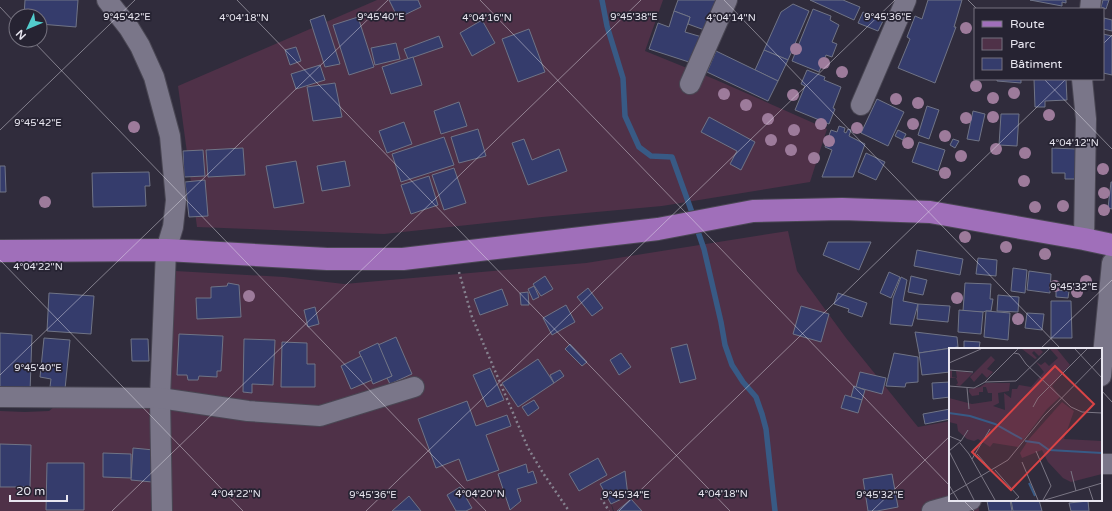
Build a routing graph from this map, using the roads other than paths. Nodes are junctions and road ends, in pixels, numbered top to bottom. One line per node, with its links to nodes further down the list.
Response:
1 (107, 0): 9 (street)
2 (727, 0): 5 (street)
3 (906, 0): 6 (street)
4 (1082, 80): 7 (street)
5 (690, 84)
6 (861, 105)
7 (1084, 239): 8 (main road); 9 (main road)
8 (1112, 245)
9 (166, 250): 10 (main road); 15 (street)
10 (0, 251)
11 (1112, 263): 12 (street)
12 (1102, 366)
13 (414, 387): 15 (street)
14 (0, 397): 15 (street)
15 (160, 398): 17 (street)
16 (967, 501): 18 (street)
17 (162, 511)
18 (932, 511)

